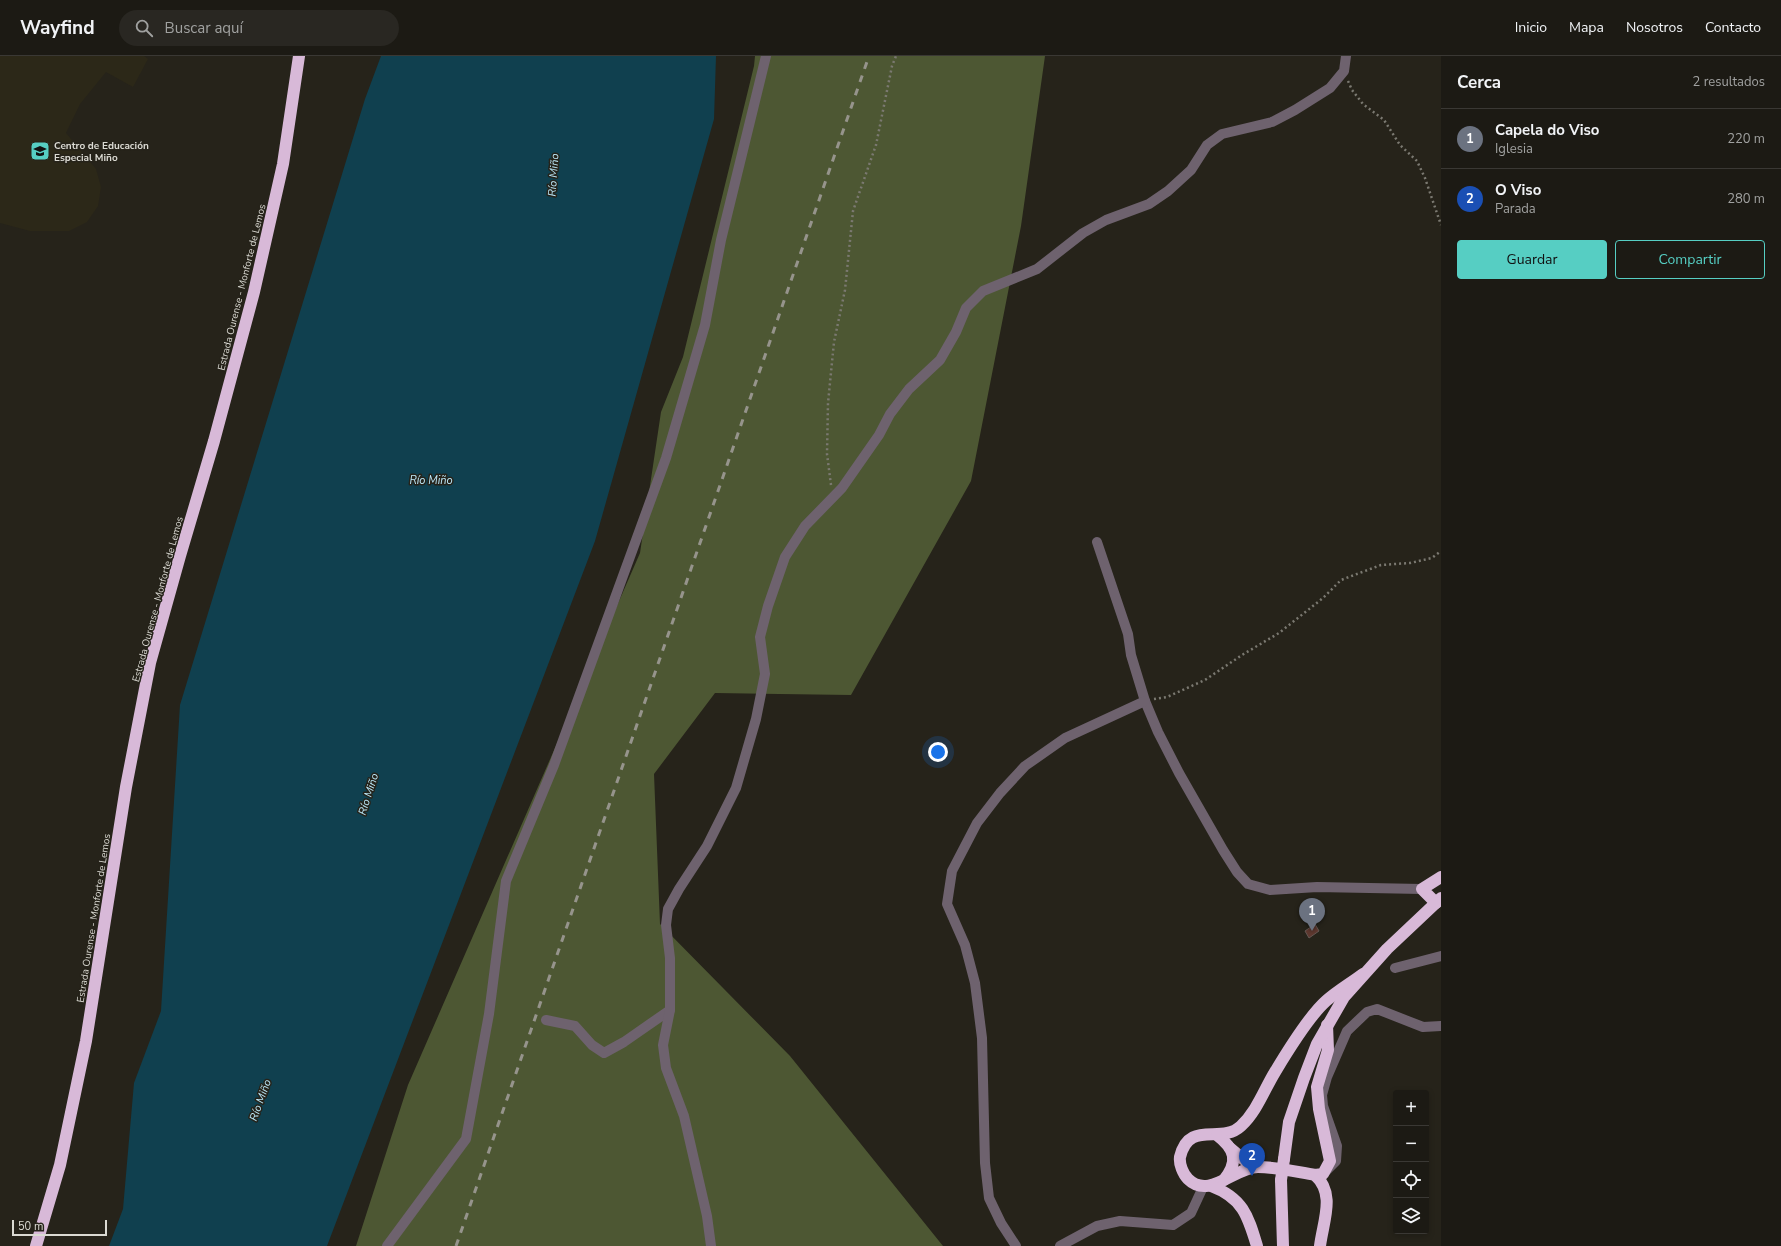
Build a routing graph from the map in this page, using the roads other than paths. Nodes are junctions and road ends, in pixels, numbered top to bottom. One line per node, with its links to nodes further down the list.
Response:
1 (299, 56): 22 (highway, Estrada Ourense - Monforte de Lemos)
2 (766, 56): 23 (street)
3 (1346, 56): 12 (street)
4 (1096, 542): 5 (street)
5 (1145, 701): 7 (street); 25 (street)
6 (1441, 877): 7 (highway)
7 (1422, 889): 8 (highway)
8 (1438, 901): 11 (highway)
9 (1441, 956): 10 (street)
10 (1395, 968)
11 (1363, 974): 14 (highway); 16 (highway)
12 (670, 1010): 13 (street); 24 (street)
13 (546, 1020)
14 (1328, 1025): 19 (highway); 28 (highway, bridge)
15 (1441, 1026): 19 (street)
16 (1217, 1135): 17 (highway); 21 (highway)
17 (1230, 1148): 18 (highway); 20 (highway)
18 (1257, 1167): 19 (highway); 20 (highway)
19 (1319, 1174): 29 (highway)
20 (1224, 1180): 21 (highway)
21 (1208, 1186): 26 (street); 27 (highway)
22 (36, 1246)
23 (387, 1246)
24 (712, 1246)
25 (1016, 1246)
26 (1060, 1246)
27 (1256, 1246)
28 (1283, 1246)
29 (1320, 1246)

